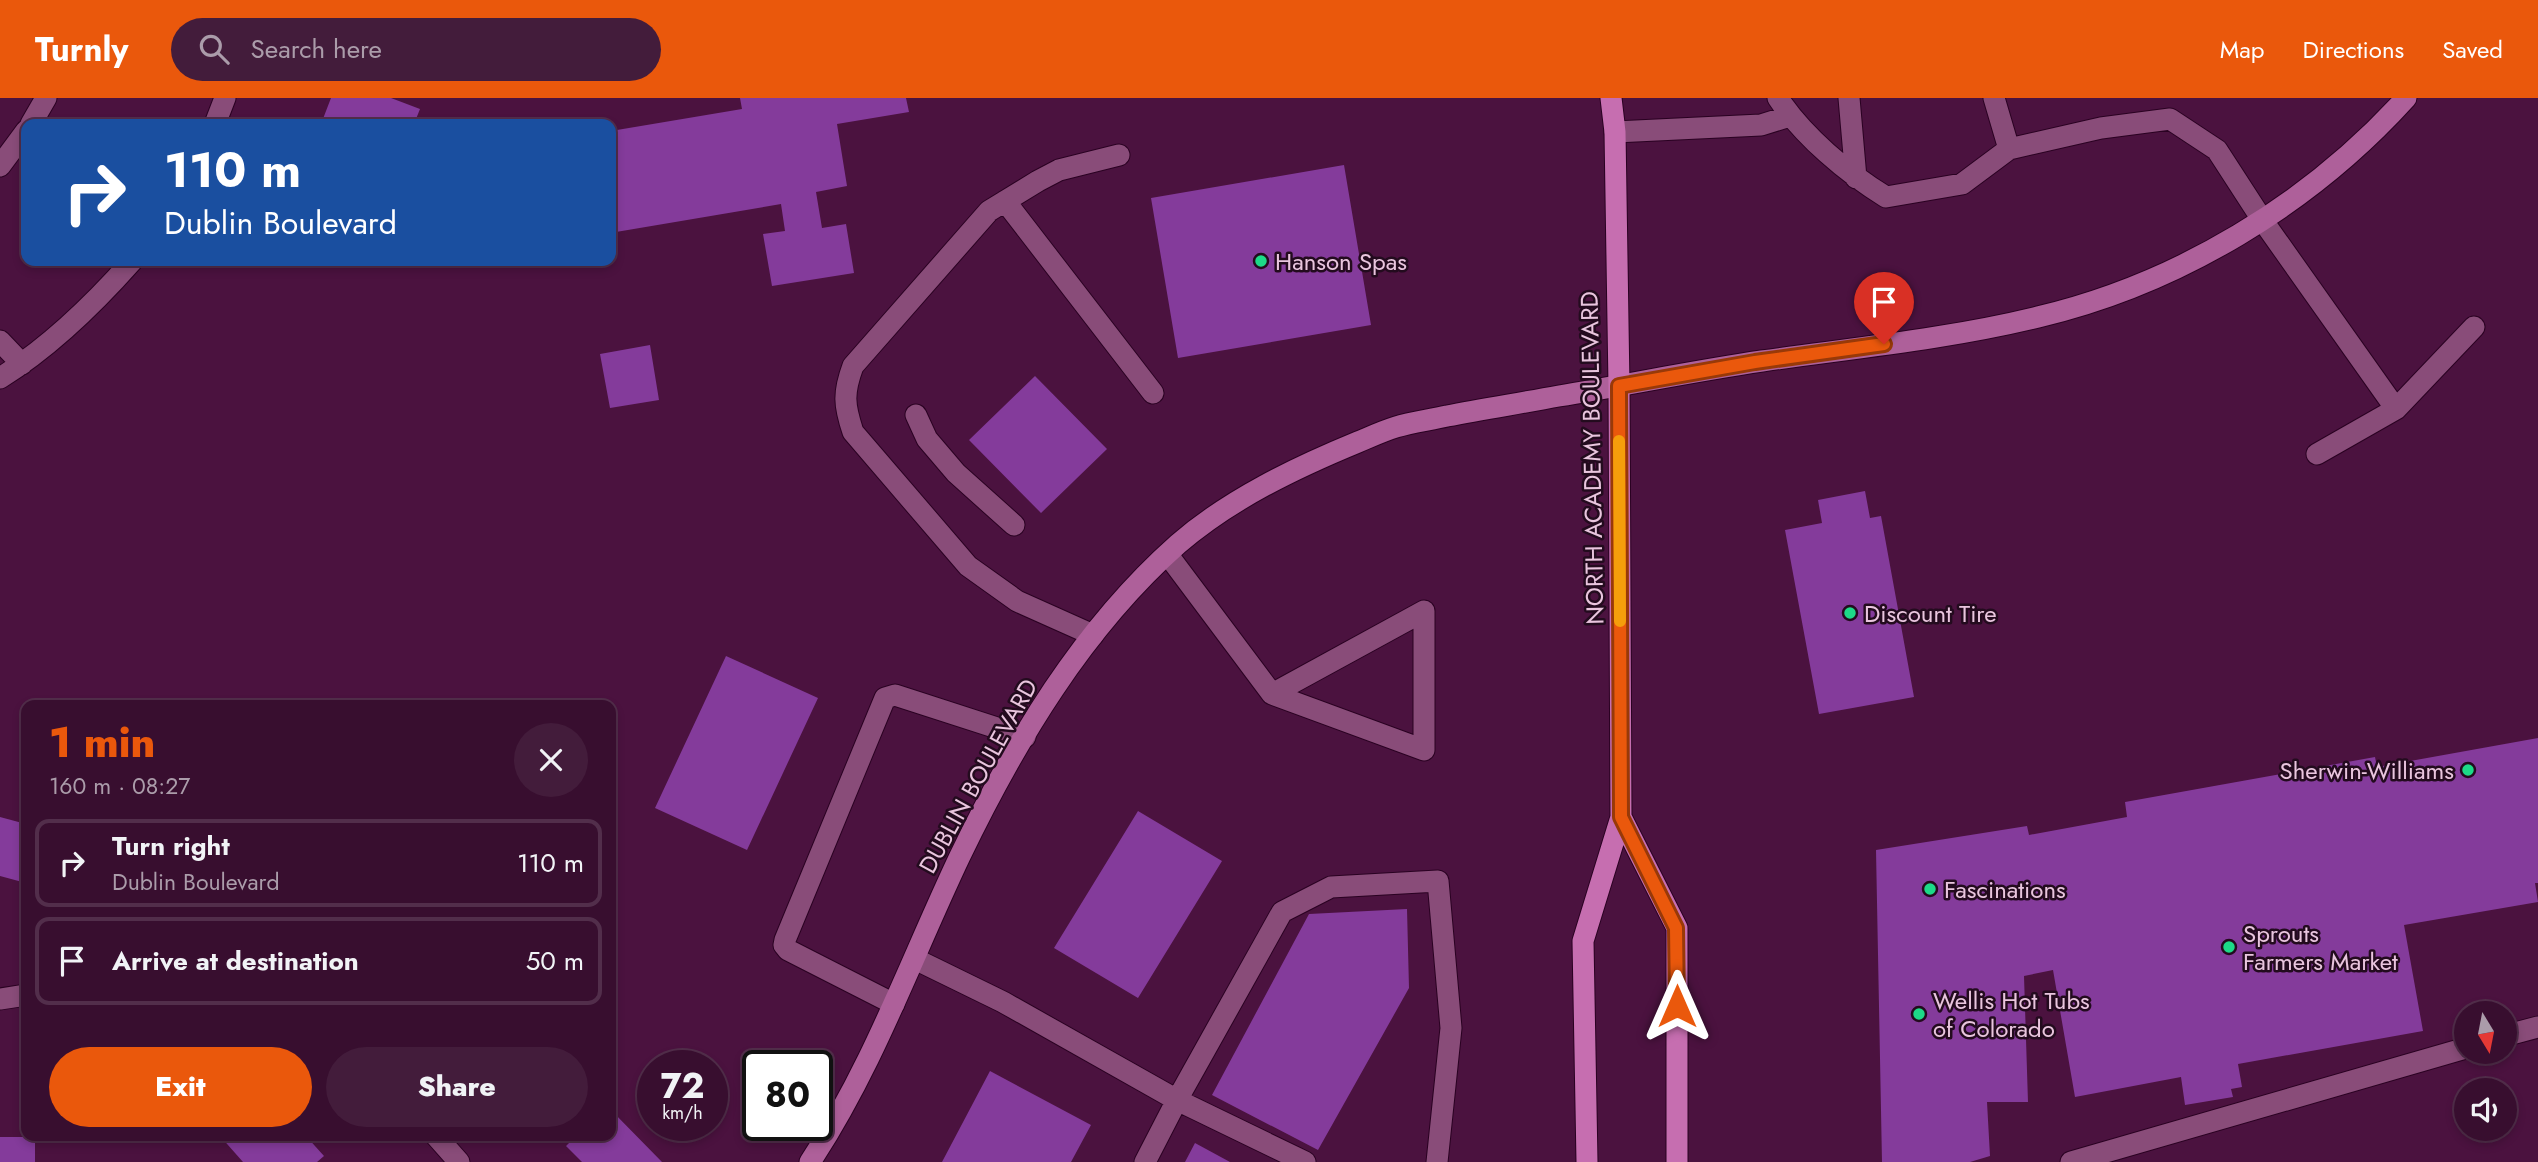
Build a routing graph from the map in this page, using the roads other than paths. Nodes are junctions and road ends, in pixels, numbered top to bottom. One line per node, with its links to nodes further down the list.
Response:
1 (46, 98): 8 (street)
2 (225, 98): 9 (street)
3 (1611, 98): 10 (highway, NORTH ACADEMY BOULEVARD)
4 (1849, 98): 15 (street)
5 (1994, 98): 12 (street)
6 (2406, 98): 17 (main road, DUBLIN BOULEVARD)
7 (1784, 107): 10 (street); 15 (street)
8 (34, 119)
9 (217, 119)
10 (1615, 132): 23 (highway, NORTH ACADEMY BOULEVARD)
11 (21, 138): 14 (street)
12 (2009, 149): 15 (street); 17 (street)
13 (1119, 155): 16 (street)
14 (0, 166)
15 (1856, 178)
16 (1005, 201): 24 (street); 30 (street)
17 (2263, 221): 23 (main road, DUBLIN BOULEVARD); 25 (street)
18 (128, 266): 21 (street)
19 (2474, 327): 25 (street)
20 (0, 341): 21 (street)
21 (22, 364): 22 (street)
22 (0, 378)
23 (1619, 386): 29 (main road, DUBLIN BOULEVARD); 33 (highway, NORTH ACADEMY BOULEVARD)
24 (1153, 393)
25 (2396, 409): 27 (street)
26 (916, 415): 28 (street)
27 (2317, 454)
28 (1014, 526)
29 (1168, 555): 30 (main road, DUBLIN BOULEVARD); 31 (street)
30 (1093, 635): 32 (main road, DUBLIN BOULEVARD)
31 (1272, 694): 31 (street)
32 (1025, 737): 34 (main road, DUBLIN BOULEVARD); 37 (street)
33 (1621, 817): 48 (highway, NORTH ACADEMY BOULEVARD); 49 (highway, NORTH ACADEMY BOULEVARD)
34 (915, 959): 37 (main road, DUBLIN BOULEVARD); 41 (street)
35 (21, 996): 36 (street)
36 (0, 999)
37 (894, 1004): 44 (main road, DUBLIN BOULEVARD)
38 (2538, 1027): 39 (street)
39 (2517, 1033)
40 (2454, 1051): 50 (street)
41 (1177, 1100): 45 (street); 46 (street); 47 (street)
42 (440, 1141): 43 (street)
43 (459, 1162)
44 (810, 1162)
45 (1145, 1162)
46 (1305, 1162)
47 (1437, 1162)
48 (1587, 1162)
49 (1677, 1162)
50 (2071, 1162)

